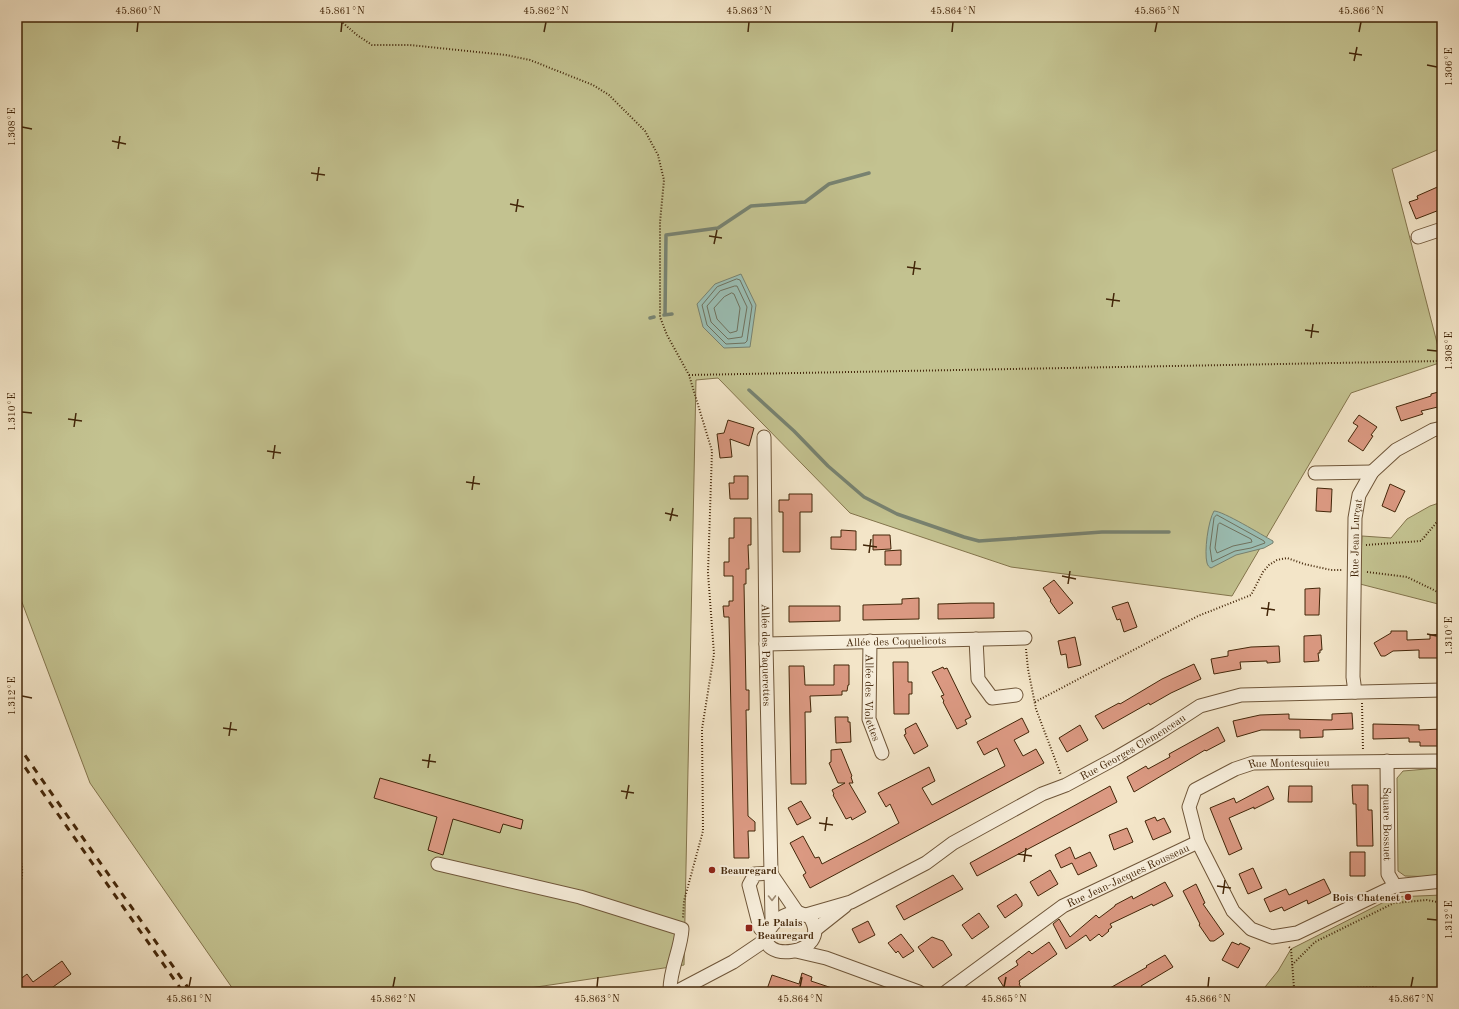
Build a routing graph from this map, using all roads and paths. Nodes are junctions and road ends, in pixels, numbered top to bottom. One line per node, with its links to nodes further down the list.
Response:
1 (336, 17): 5 (path)
2 (1442, 229): 3 (street)
3 (1418, 237)
4 (1442, 361): 5 (path)
5 (688, 375): 37 (path)
6 (1442, 428): 9 (street, Rue Jean Lurçat)
7 (764, 437): 17 (street, Allée des Paquerettes)
8 (1315, 472): 9 (street)
9 (1372, 472): 11 (street, Rue Jean Lurçat)
10 (1442, 516): 11 (path)
11 (1355, 546): 12 (street, Rue Jean Lurçat)
12 (1354, 571): 13 (path); 19 (street, Rue Jean Lurçat); 21 (path)
13 (1442, 594)
14 (1025, 638): 15 (street, Allée des Coquelicots); 21 (path)
15 (976, 639): 16 (street, Allée des Coquelicots); 20 (street)
16 (870, 641): 17 (street, Allée des Coquelicots); 22 (street, Allée des Violettes)
17 (766, 644): 30 (street, Allée des Paquerettes)
18 (1442, 690): 19 (street, Rue Georges Clemenceau)
19 (1358, 692): 24 (path); 26 (street, Rue Georges Clemenceau)
20 (1016, 695)
21 (1034, 702): 26 (path)
22 (882, 753)
23 (1387, 761): 24 (street, Rue Montesquieu); 25 (street, Rue Montesquieu); 32 (street, Square Bossuet)
24 (1363, 762): 27 (street, Rue Montesquieu)
25 (1442, 765)
26 (1066, 785): 34 (street, Rue Georges Clemenceau)
27 (1198, 842): 40 (street, Rue Jean-Jacques Rousseau); 48 (street, Rue Jean-Jacques Rousseau)
28 (17, 852): 33 (path)
29 (438, 864): 37 (street)
30 (771, 874): 36 (street); 39 (street, Allée des Paquerettes, one-way to 39); 39 (street)
31 (1442, 881): 32 (street, Rue Jean-Jacques Rousseau)
32 (1395, 886): 40 (street, Rue Jean-Jacques Rousseau)
33 (17, 892)
34 (851, 902): 36 (street, Rue Georges Clemenceau); 38 (street, Rue Georges Clemenceau)
35 (1442, 903): 43 (path)
36 (802, 914): 38 (street); 39 (street, Rue Georges Clemenceau)
37 (682, 929): 45 (street)
38 (815, 933): 41 (street, Rue Georges Clemenceau); 42 (street)
39 (770, 936): 41 (street); 46 (street, Rue Georges Clemenceau)
40 (1272, 937): 43 (path)
41 (796, 951): 42 (street)
42 (826, 958): 47 (street)
43 (1292, 965): 44 (path)
44 (1294, 988): 49 (path); 50 (path)
45 (670, 992)
46 (676, 992)
47 (919, 992)
48 (946, 992)
49 (1277, 992)
50 (1403, 992)

